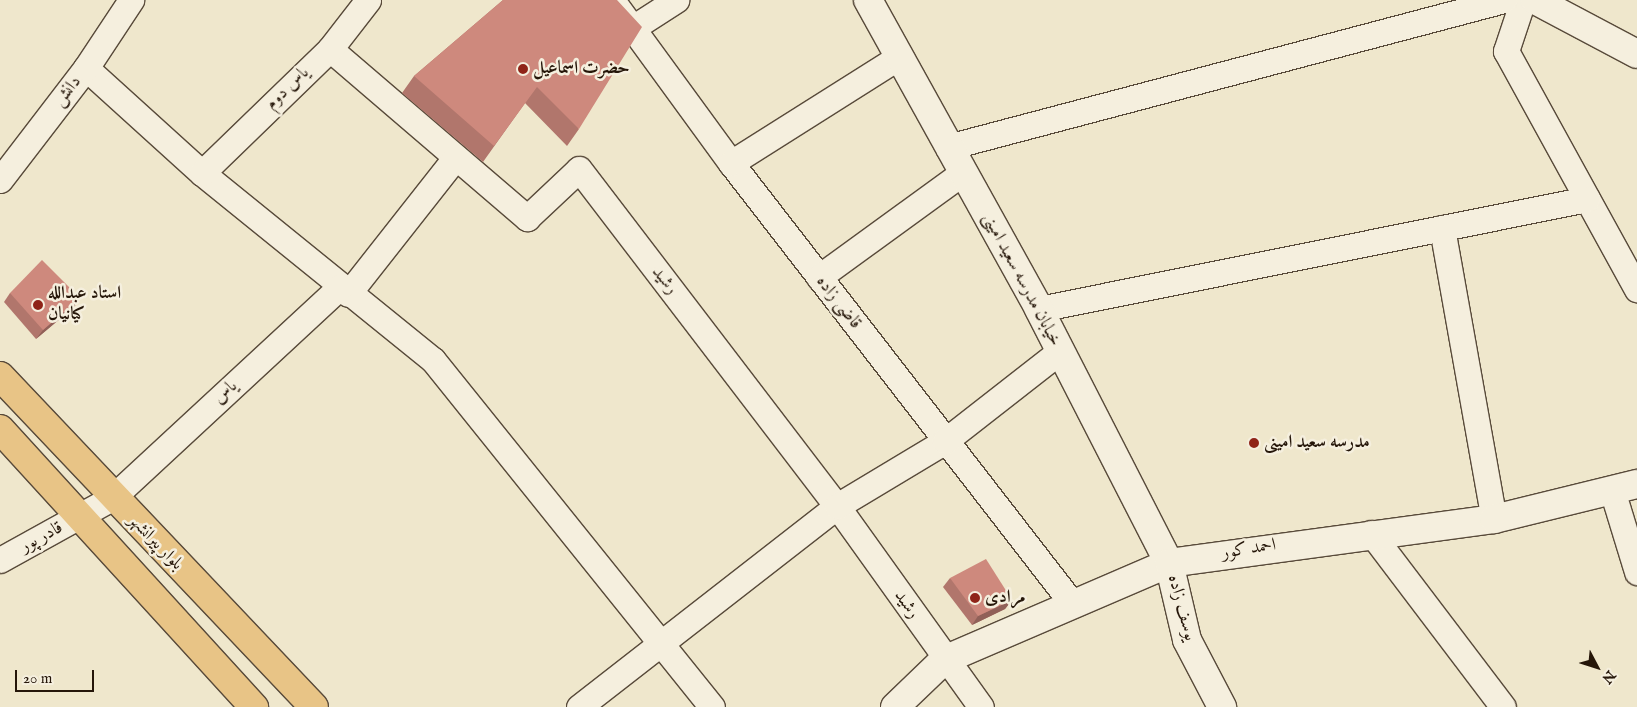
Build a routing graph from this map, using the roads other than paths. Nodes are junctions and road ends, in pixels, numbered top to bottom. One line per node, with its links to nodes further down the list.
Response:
1 (130, 0): 13 (street, دانش)
2 (368, 0): 10 (street, یاس دوم)
3 (612, 0): 9 (street, قاضی زاده)
4 (676, 0): 9 (street)
5 (868, 0): 12 (street, خیابان مدرسه سعید امینی)
6 (1504, 0): 14 (street)
7 (1523, 0): 20 (street)
8 (1535, 0): 11 (street)
9 (631, 29): 16 (street, قاضی زاده)
10 (330, 49): 15 (street, رشید); 17 (street, یاس دوم)
11 (1637, 54)
12 (900, 56): 14 (street, خیابان مدرسه سعید امینی); 16 (street)
13 (86, 68): 17 (street); 19 (street, دانش)
14 (948, 147): 18 (street, خیابان مدرسه سعید امینی)
15 (456, 157): 24 (street, یاس); 32 (street, رشید)
16 (731, 163): 22 (street, قاضی زاده)
17 (202, 173): 24 (street)
18 (962, 173): 22 (street); 25 (street, خیابان مدرسه سعید امینی)
19 (0, 180)
20 (1587, 199): 21 (street); 23 (street)
21 (1442, 228): 25 (street); 34 (street)
22 (819, 277): 29 (street, قاضی زاده)
23 (1637, 289)
24 (344, 291): 31 (street, یاس); 40 (street)
25 (1040, 309): 26 (street, خیابان مدرسه سعید امینی)
26 (1060, 351): 29 (street); 37 (street, خیابان مدرسه سعید امینی)
27 (0, 376): 31 (main road, بلوار پیرانشهر)
28 (0, 429): 33 (main road, بلوار پیرانشهر)
29 (945, 441): 32 (street); 39 (street, قاضی زاده)
30 (1624, 487): 34 (street, احمد کور); 38 (street)
31 (112, 498): 33 (street, یاس); 43 (main road, بلوار پیرانشهر)
32 (837, 506): 40 (street); 41 (street, رشید)
33 (83, 516): 36 (street, قادر پور); 42 (main road, بلوار پیرانشهر)
34 (1494, 519): 35 (street, احمد کور)
35 (1371, 533): 37 (street, احمد کور); 49 (street)
36 (0, 560)
37 (1169, 563): 39 (street, احمد کور); 48 (street, یوسف زاده)
38 (1637, 572)
39 (1070, 602): 41 (street, احمد کور)
40 (658, 642): 44 (street); 45 (street)
41 (944, 660): 46 (street, احمد کور); 47 (street, رشید)
42 (254, 707)
43 (314, 707)
44 (579, 707)
45 (712, 707)
46 (895, 707)
47 (981, 707)
48 (1222, 707)
49 (1503, 707)

